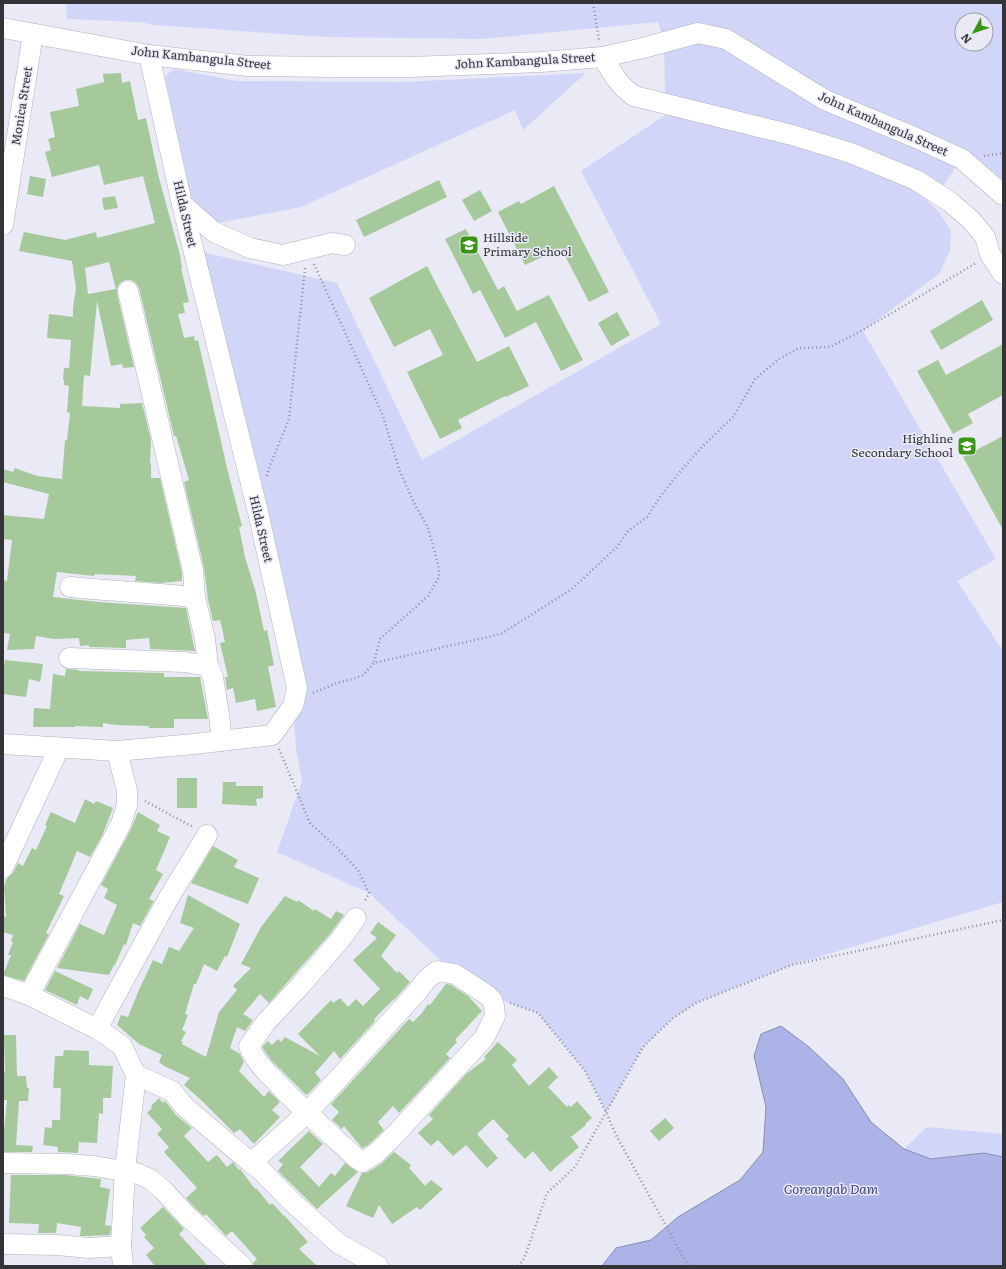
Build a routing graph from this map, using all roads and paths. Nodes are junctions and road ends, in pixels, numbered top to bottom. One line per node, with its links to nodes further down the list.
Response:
1 (594, 3): 5 (path)
2 (3, 28): 3 (street, John Kambangula Street)
3 (33, 34): 4 (street, John Kambangula Street); 8 (street, Monica Street)
4 (149, 55): 5 (street, John Kambangula Street); 7 (street, Hilda Street)
5 (603, 57): 6 (street, John Kambangula Street); 11 (street)
6 (1003, 195)
7 (182, 204): 10 (street); 20 (street, Hilda Street)
8 (3, 225)
9 (345, 245): 10 (street)
10 (307, 249): 14 (path); 18 (path)
11 (990, 254): 12 (street); 18 (path)
12 (1003, 274)
13 (128, 292): 16 (street)
14 (266, 478)
15 (70, 587): 16 (street)
16 (195, 597): 19 (street)
17 (69, 658): 19 (street)
18 (374, 663): 20 (path)
19 (208, 666): 22 (street)
20 (293, 706): 21 (street, Hilda Street)
21 (272, 735): 22 (street); 29 (path)
22 (222, 741): 25 (street)
23 (3, 744): 24 (street)
24 (59, 748): 25 (street); 28 (street)
25 (117, 751): 26 (street)
26 (127, 791): 27 (path); 32 (street)
27 (207, 835): 34 (street)
28 (3, 868)
29 (356, 918): 37 (street)
30 (1003, 920): 36 (path)
31 (3, 986): 32 (street)
32 (28, 995): 34 (street)
33 (488, 995): 36 (path); 37 (street); 37 (street)
34 (97, 1029): 35 (street)
35 (136, 1075): 38 (street); 40 (street)
36 (606, 1112): 46 (path); 47 (path)
37 (307, 1113): 38 (street)
38 (251, 1163): 45 (street)
39 (3, 1164): 40 (street)
40 (125, 1170): 42 (street); 44 (street)
41 (3, 1244): 42 (street)
42 (121, 1246): 43 (street)
43 (123, 1266)
44 (242, 1266)
45 (378, 1266)
46 (518, 1266)
47 (688, 1266)

